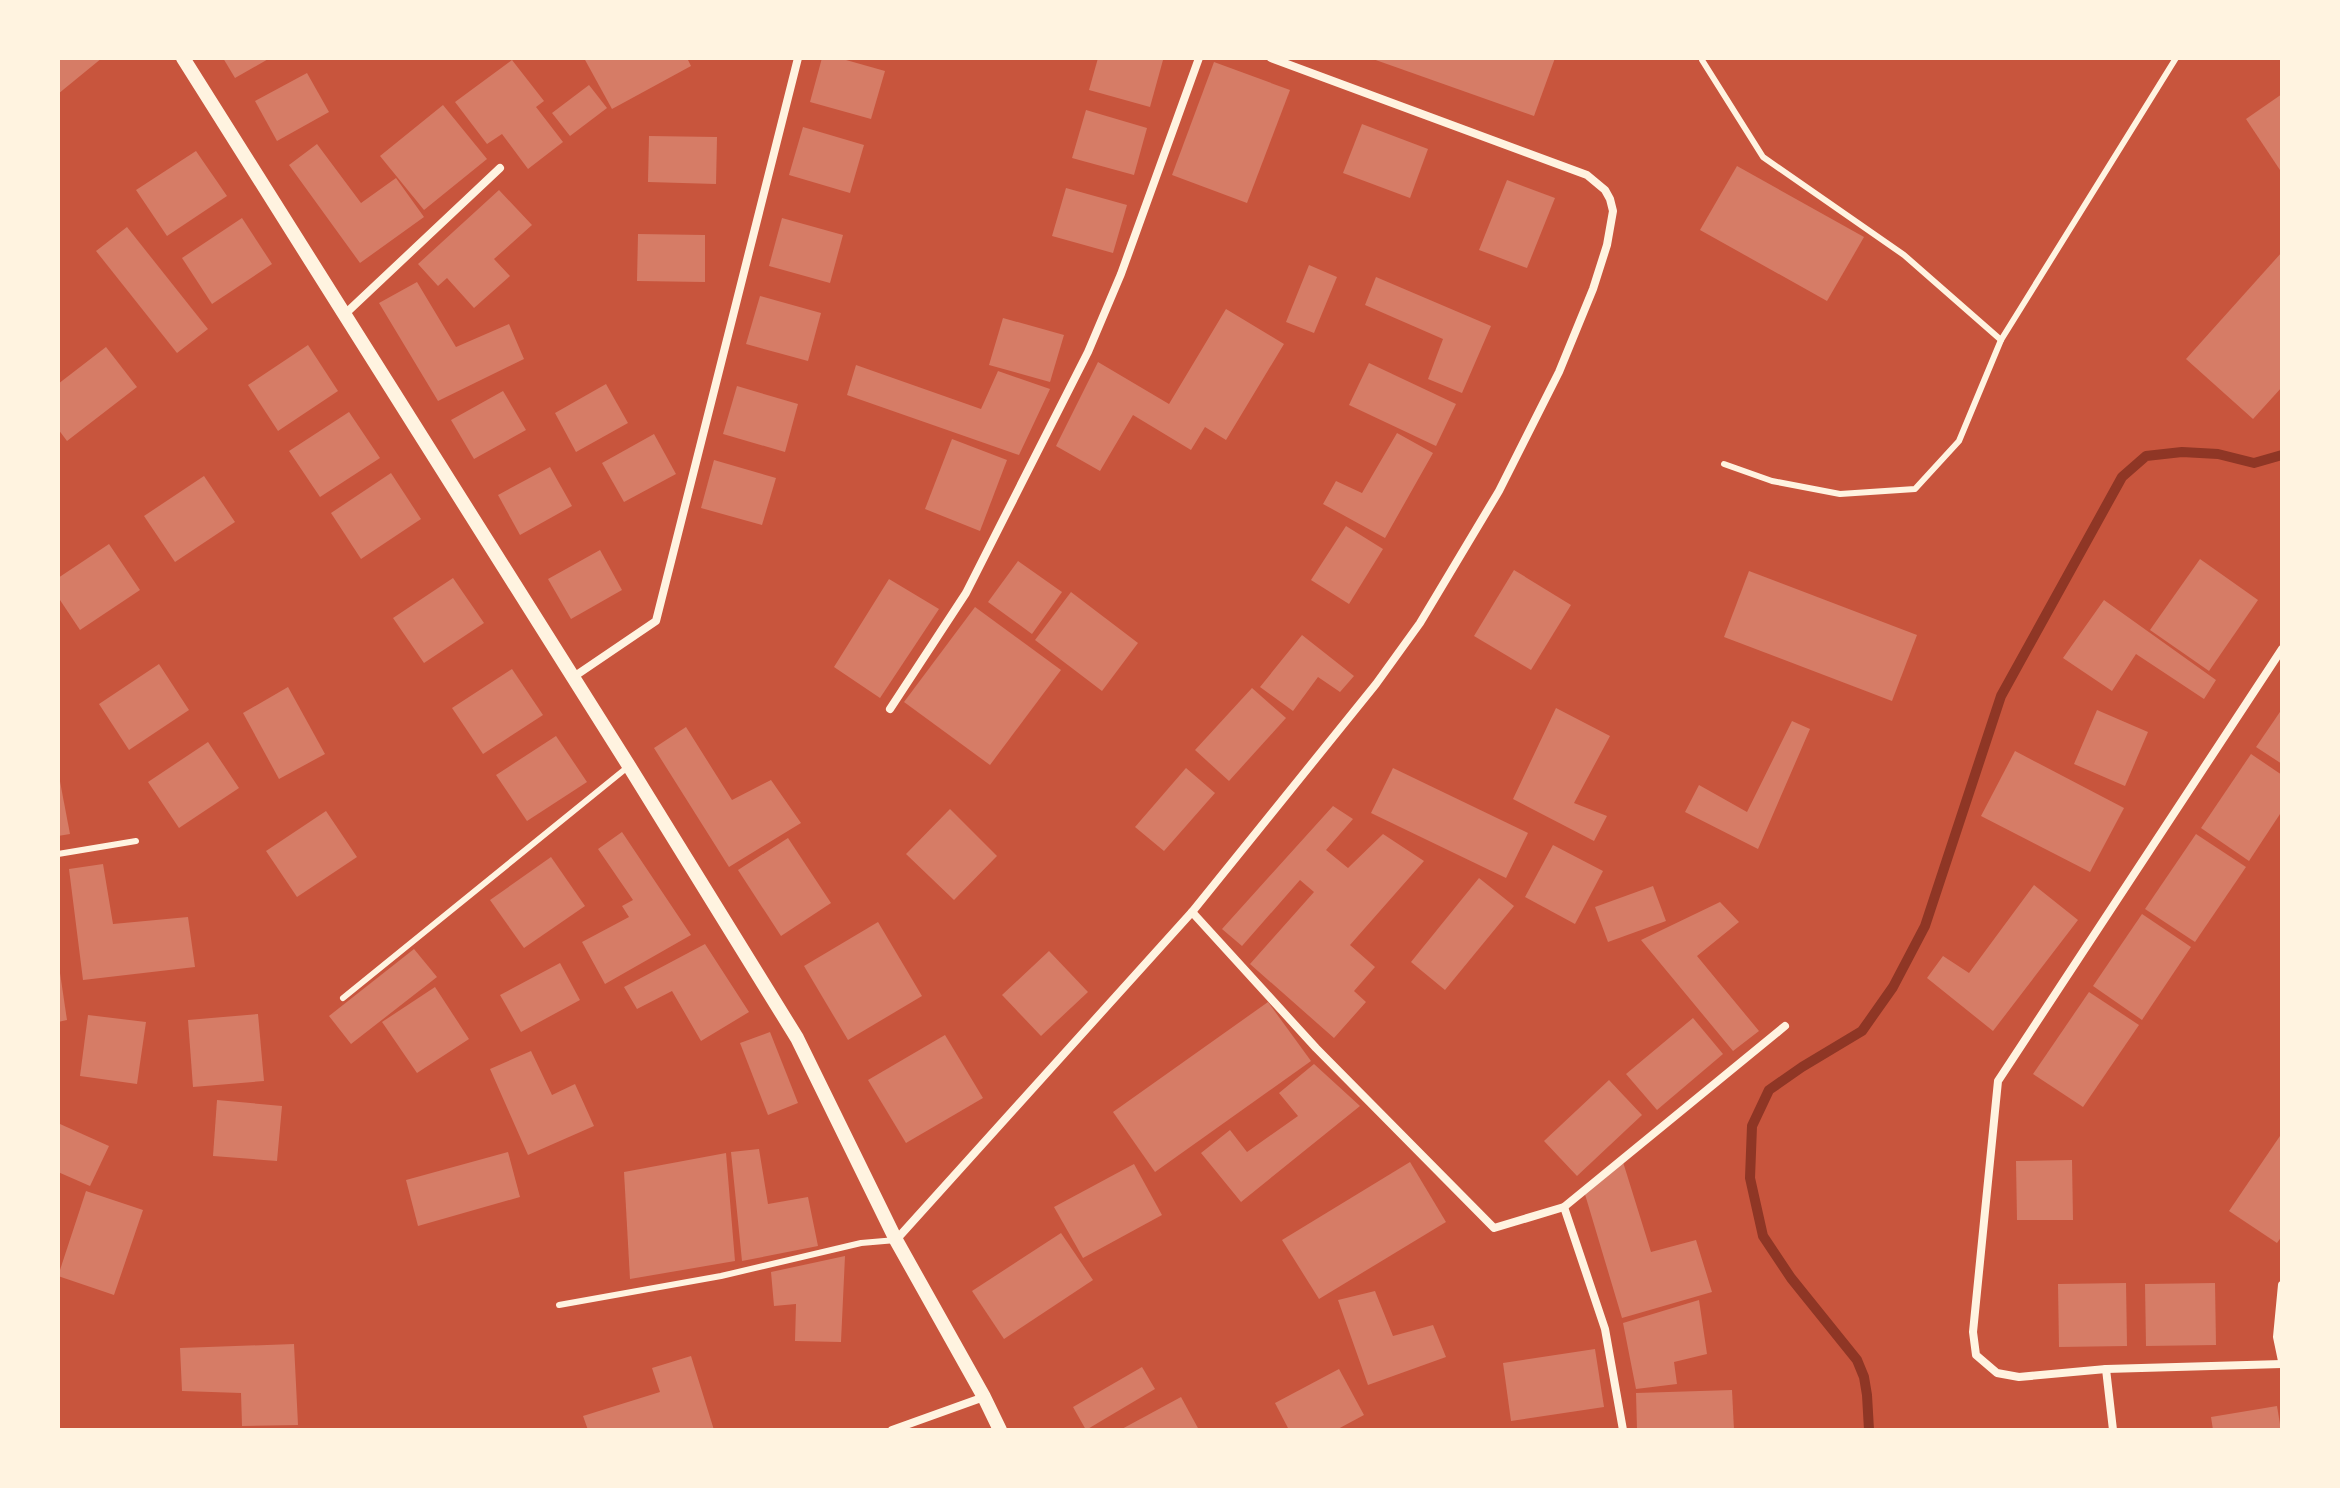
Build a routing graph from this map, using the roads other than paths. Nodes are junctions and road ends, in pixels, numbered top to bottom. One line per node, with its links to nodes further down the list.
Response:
1 (183, 58): 8 (street)
2 (798, 58): 12 (street)
3 (1199, 58): 13 (street)
4 (1271, 58): 17 (street)
5 (1702, 58): 9 (lane)
6 (2176, 58): 9 (lane)
7 (500, 168): 8 (street)
8 (345, 314): 12 (street)
9 (2001, 340): 10 (lane)
10 (1724, 464)
11 (2282, 649): 25 (street)
12 (572, 678): 14 (street)
13 (890, 709)
14 (629, 766): 18 (lane); 21 (street)
15 (136, 841): 16 (lane)
16 (58, 854)
17 (1192, 912): 20 (street); 21 (street)
18 (343, 998)
19 (1785, 1026): 20 (street)
20 (1564, 1207): 29 (street)
21 (896, 1240): 23 (lane); 26 (street)
22 (2282, 1285): 24 (street)
23 (559, 1305)
24 (2282, 1362): 25 (street)
25 (2106, 1369): 30 (street)
26 (984, 1397): 27 (street); 28 (street)
27 (892, 1430)
28 (1000, 1430)
29 (1623, 1430)
30 (2113, 1430)

